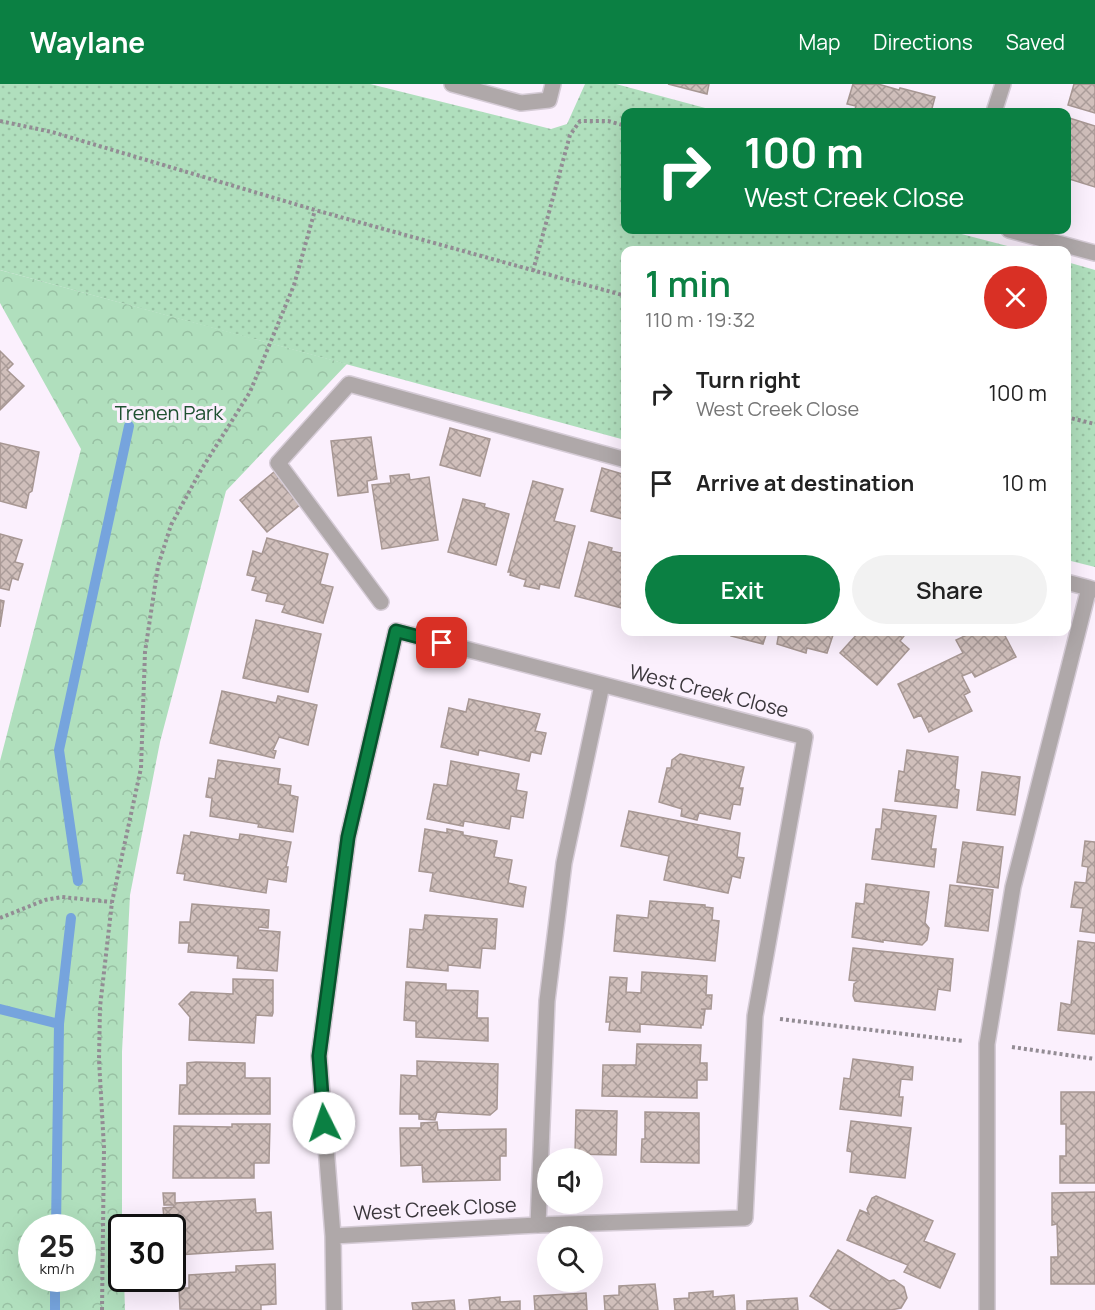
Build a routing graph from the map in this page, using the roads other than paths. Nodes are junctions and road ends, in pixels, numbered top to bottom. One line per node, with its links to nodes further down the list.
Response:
1 (452, 84): 2 (street)
2 (553, 84)
3 (1003, 84): 4 (street)
4 (995, 108)
5 (1024, 234): 6 (street)
6 (1069, 246)
7 (1071, 247): 8 (street)
8 (1095, 253)
9 (621, 459): 12 (street)
10 (1071, 583): 11 (street)
11 (1092, 589): 17 (street)
12 (381, 602)
13 (603, 685): 14 (street); 14 (street, West Creek Close); 15 (street, West Creek Close)
14 (538, 1225): 15 (street, West Creek Close)
15 (333, 1236): 16 (street, West Creek Close)
16 (334, 1310)
17 (987, 1310)

